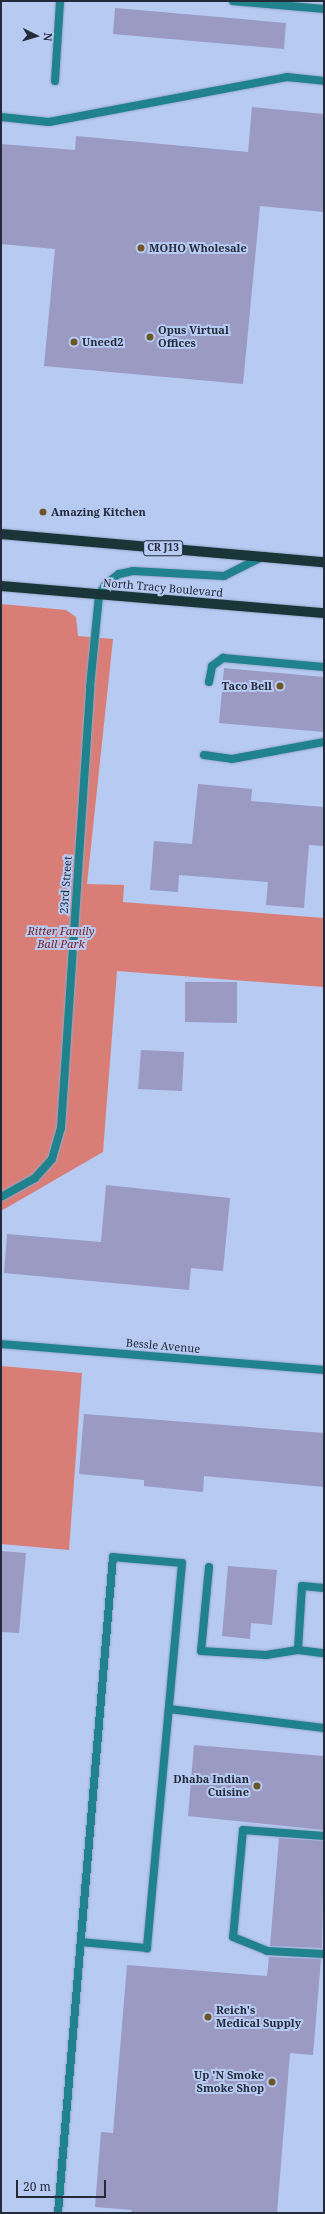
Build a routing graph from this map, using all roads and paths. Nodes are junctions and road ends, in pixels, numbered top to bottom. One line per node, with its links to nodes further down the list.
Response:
1 (60, 1): 4 (street)
2 (233, 1): 3 (street)
3 (324, 9)
4 (55, 81)
5 (324, 81): 6 (street)
6 (1, 117)
7 (1, 534): 8 (main road, CR J13)
8 (264, 556): 9 (main road, CR J13); 11 (street)
9 (324, 562)
10 (1, 586): 11 (main road, North Tracy Boulevard)
11 (99, 595): 12 (main road, North Tracy Boulevard); 17 (street, 23rd Street)
12 (324, 613)
13 (324, 667): 14 (street)
14 (209, 682)
15 (324, 742): 16 (street)
16 (204, 755)
17 (1, 1197)
18 (1, 1344): 19 (street, Bessle Avenue)
19 (324, 1370)
20 (209, 1567): 22 (street)
21 (324, 1588): 22 (street)
22 (298, 1650): 23 (street)
23 (324, 1653)
24 (169, 1709): 25 (street); 27 (street); 27 (street)
25 (324, 1728)
26 (324, 1836): 28 (street)
27 (81, 1942): 29 (street)
28 (324, 1954)
29 (58, 2213)

